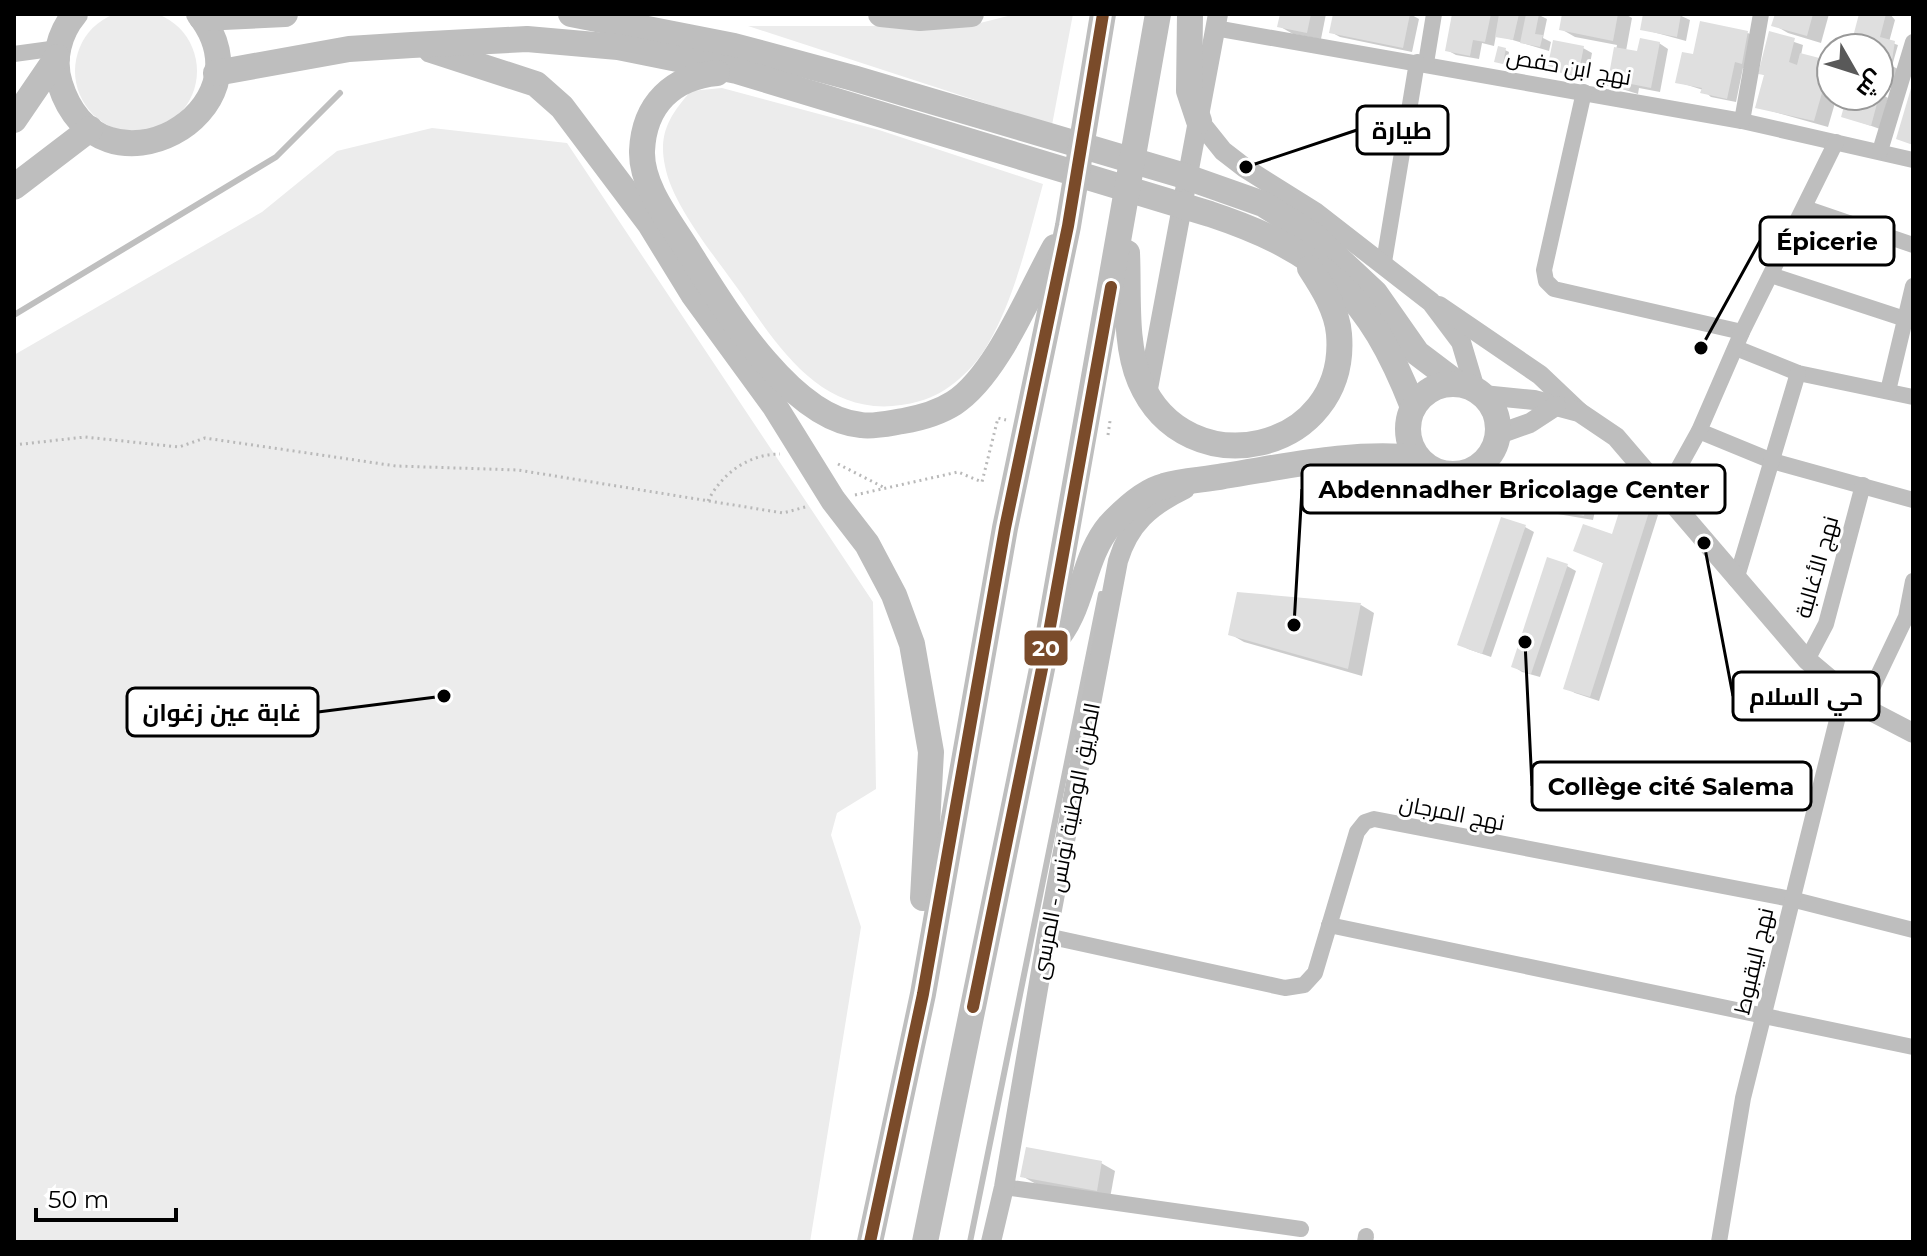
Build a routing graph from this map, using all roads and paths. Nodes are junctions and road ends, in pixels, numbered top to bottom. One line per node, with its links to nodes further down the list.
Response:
1 (75, 14): 15 (highway)
2 (285, 14): 11 (highway)
3 (571, 14): 20 (highway)
4 (881, 14): 5 (highway)
5 (971, 14)
6 (1103, 14): 32 (highway)
7 (1158, 14): 31 (highway)
8 (1190, 14): 23 (highway)
9 (1434, 14): 17 (street)
10 (1761, 14): 24 (street)
11 (200, 16): 19 (highway)
12 (1217, 21): 17 (street, نهج ابن حفص); 23 (street)
13 (1913, 42): 27 (street)
14 (412, 45): 18 (highway); 19 (highway); 61 (highway)
15 (58, 53): 16 (street); 22 (highway); 25 (highway)
16 (14, 54)
17 (1421, 63): 21 (street, نهج ابن حفص); 35 (street)
18 (737, 71): 20 (highway); 32 (highway)
19 (216, 73): 25 (highway)
20 (849, 90): 34 (highway); 43 (highway)
21 (1584, 92): 24 (street, نهج ابن حفص); 40 (street)
22 (14, 120)
23 (1199, 121): 35 (street); 45 (street)
24 (1742, 121): 26 (street, نهج ابن حفص)
25 (90, 129): 29 (highway)
26 (1836, 142): 27 (street, نهج ابن حفص); 30 (street)
27 (1880, 151): 28 (street, نهج ابن حفص)
28 (1913, 160)
29 (14, 187)
30 (1805, 208): 33 (street); 36 (street)
31 (1124, 217): 45 (highway); 65 (highway)
32 (1068, 226): 74 (highway)
33 (1913, 245)
34 (1305, 258): 45 (highway); 48 (highway)
35 (1384, 262): 38 (street)
36 (1771, 275): 39 (street); 40 (street)
37 (1913, 286): 39 (street)
38 (1431, 302): 43 (street); 49 (street)
39 (1905, 319): 44 (street)
40 (1742, 332): 41 (street)
41 (1736, 348): 42 (street); 51 (street)
42 (1798, 373): 44 (street); 57 (street)
43 (1472, 389): 47 (street); 48 (highway); 53 (highway)
44 (1888, 391): 46 (street)
45 (1147, 394)
46 (1913, 397)
47 (1556, 406): 49 (street); 53 (street)
48 (1413, 407): 56 (highway)
49 (1579, 412): 60 (street)
50 (1012, 421): 61 (path)
51 (1699, 431): 57 (street); 60 (street)
52 (1096, 433): 54 (path)
53 (1499, 434): 56 (highway)
54 (1110, 436)
55 (14, 445): 61 (path)
56 (1417, 458): 58 (highway)
57 (1772, 461): 59 (street); 63 (street)
58 (1202, 480): 65 (highway); 73 (street, الطريق الوطنية تونس - المرسى)
59 (1863, 485): 62 (street); 66 (street, نهج الأغالبة)
60 (1663, 496): 63 (street)
61 (833, 500): 74 (highway)
62 (1913, 500)
63 (1736, 580): 66 (street)
64 (1913, 581): 68 (street)
65 (1046, 649): 80 (highway)
66 (1807, 660): 67 (street)
67 (1844, 692): 68 (street); 70 (street, نهج اليقبوط)
68 (1863, 707): 69 (street)
69 (1913, 733)
70 (1791, 899): 71 (street, نهج المرجان); 72 (street, نهج المرجان); 75 (street, نهج اليقبوط)
71 (1329, 925): 73 (street, نهج المرجان); 75 (street)
72 (1913, 930)
73 (1047, 936): 77 (street, الطريق الوطنية تونس - المرسى)
74 (923, 994): 79 (highway)
75 (1764, 1014): 76 (street); 82 (street, نهج اليقبوط)
76 (1913, 1047)
77 (1004, 1187): 78 (street); 81 (street, الطريق الوطنية تونس - المرسى)
78 (1301, 1229)
79 (870, 1242)
80 (925, 1242)
81 (991, 1242)
82 (1719, 1242)

